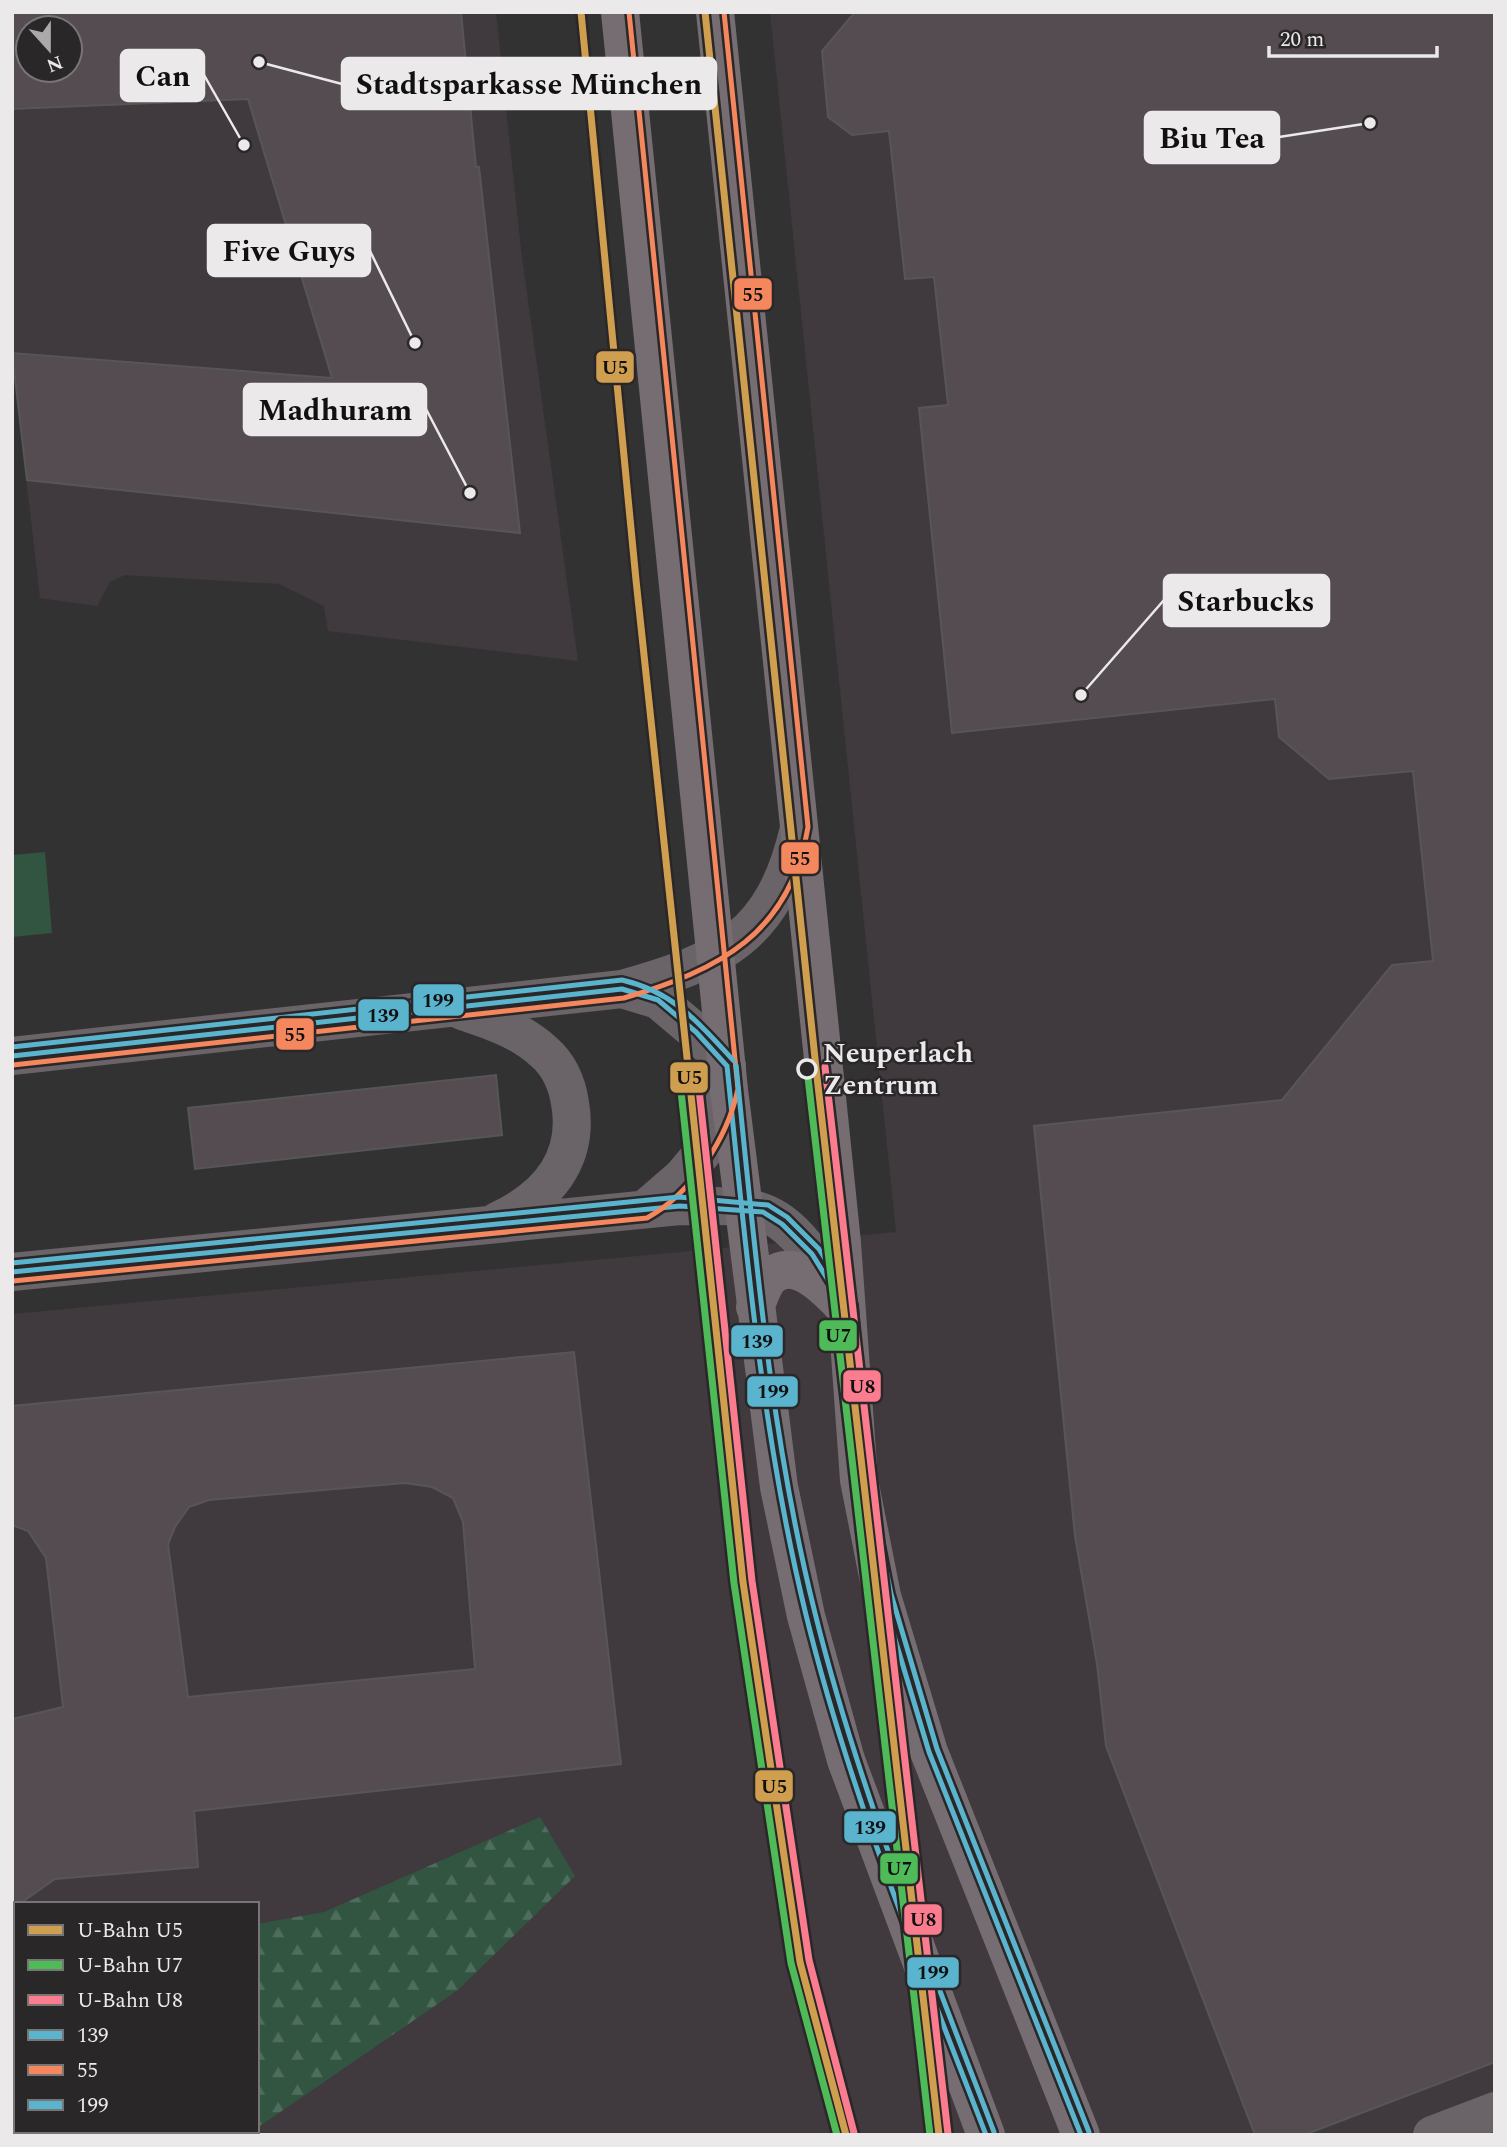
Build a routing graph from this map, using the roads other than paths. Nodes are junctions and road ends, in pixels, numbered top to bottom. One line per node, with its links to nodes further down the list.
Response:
1 (620, 12): 4 (main road)
2 (715, 12): 3 (main road)
3 (799, 828): 4 (lane); 14 (main road)
4 (718, 955): 5 (lane); 8 (main road)
5 (622, 989): 6 (lane); 8 (lane)
6 (450, 1007): 7 (lane); 11 (lane)
7 (12, 1056)
8 (728, 1078): 9 (lane); 10 (main road)
9 (645, 1209): 10 (lane); 11 (lane)
10 (744, 1209): 13 (main road); 14 (lane)
11 (488, 1225): 12 (lane)
12 (12, 1272)
13 (755, 1307): 14 (main road); 16 (main road)
14 (846, 1309): 17 (main road)
15 (1495, 2111): 18 (lane)
16 (986, 2135)
17 (1081, 2135)
18 (1432, 2135)

